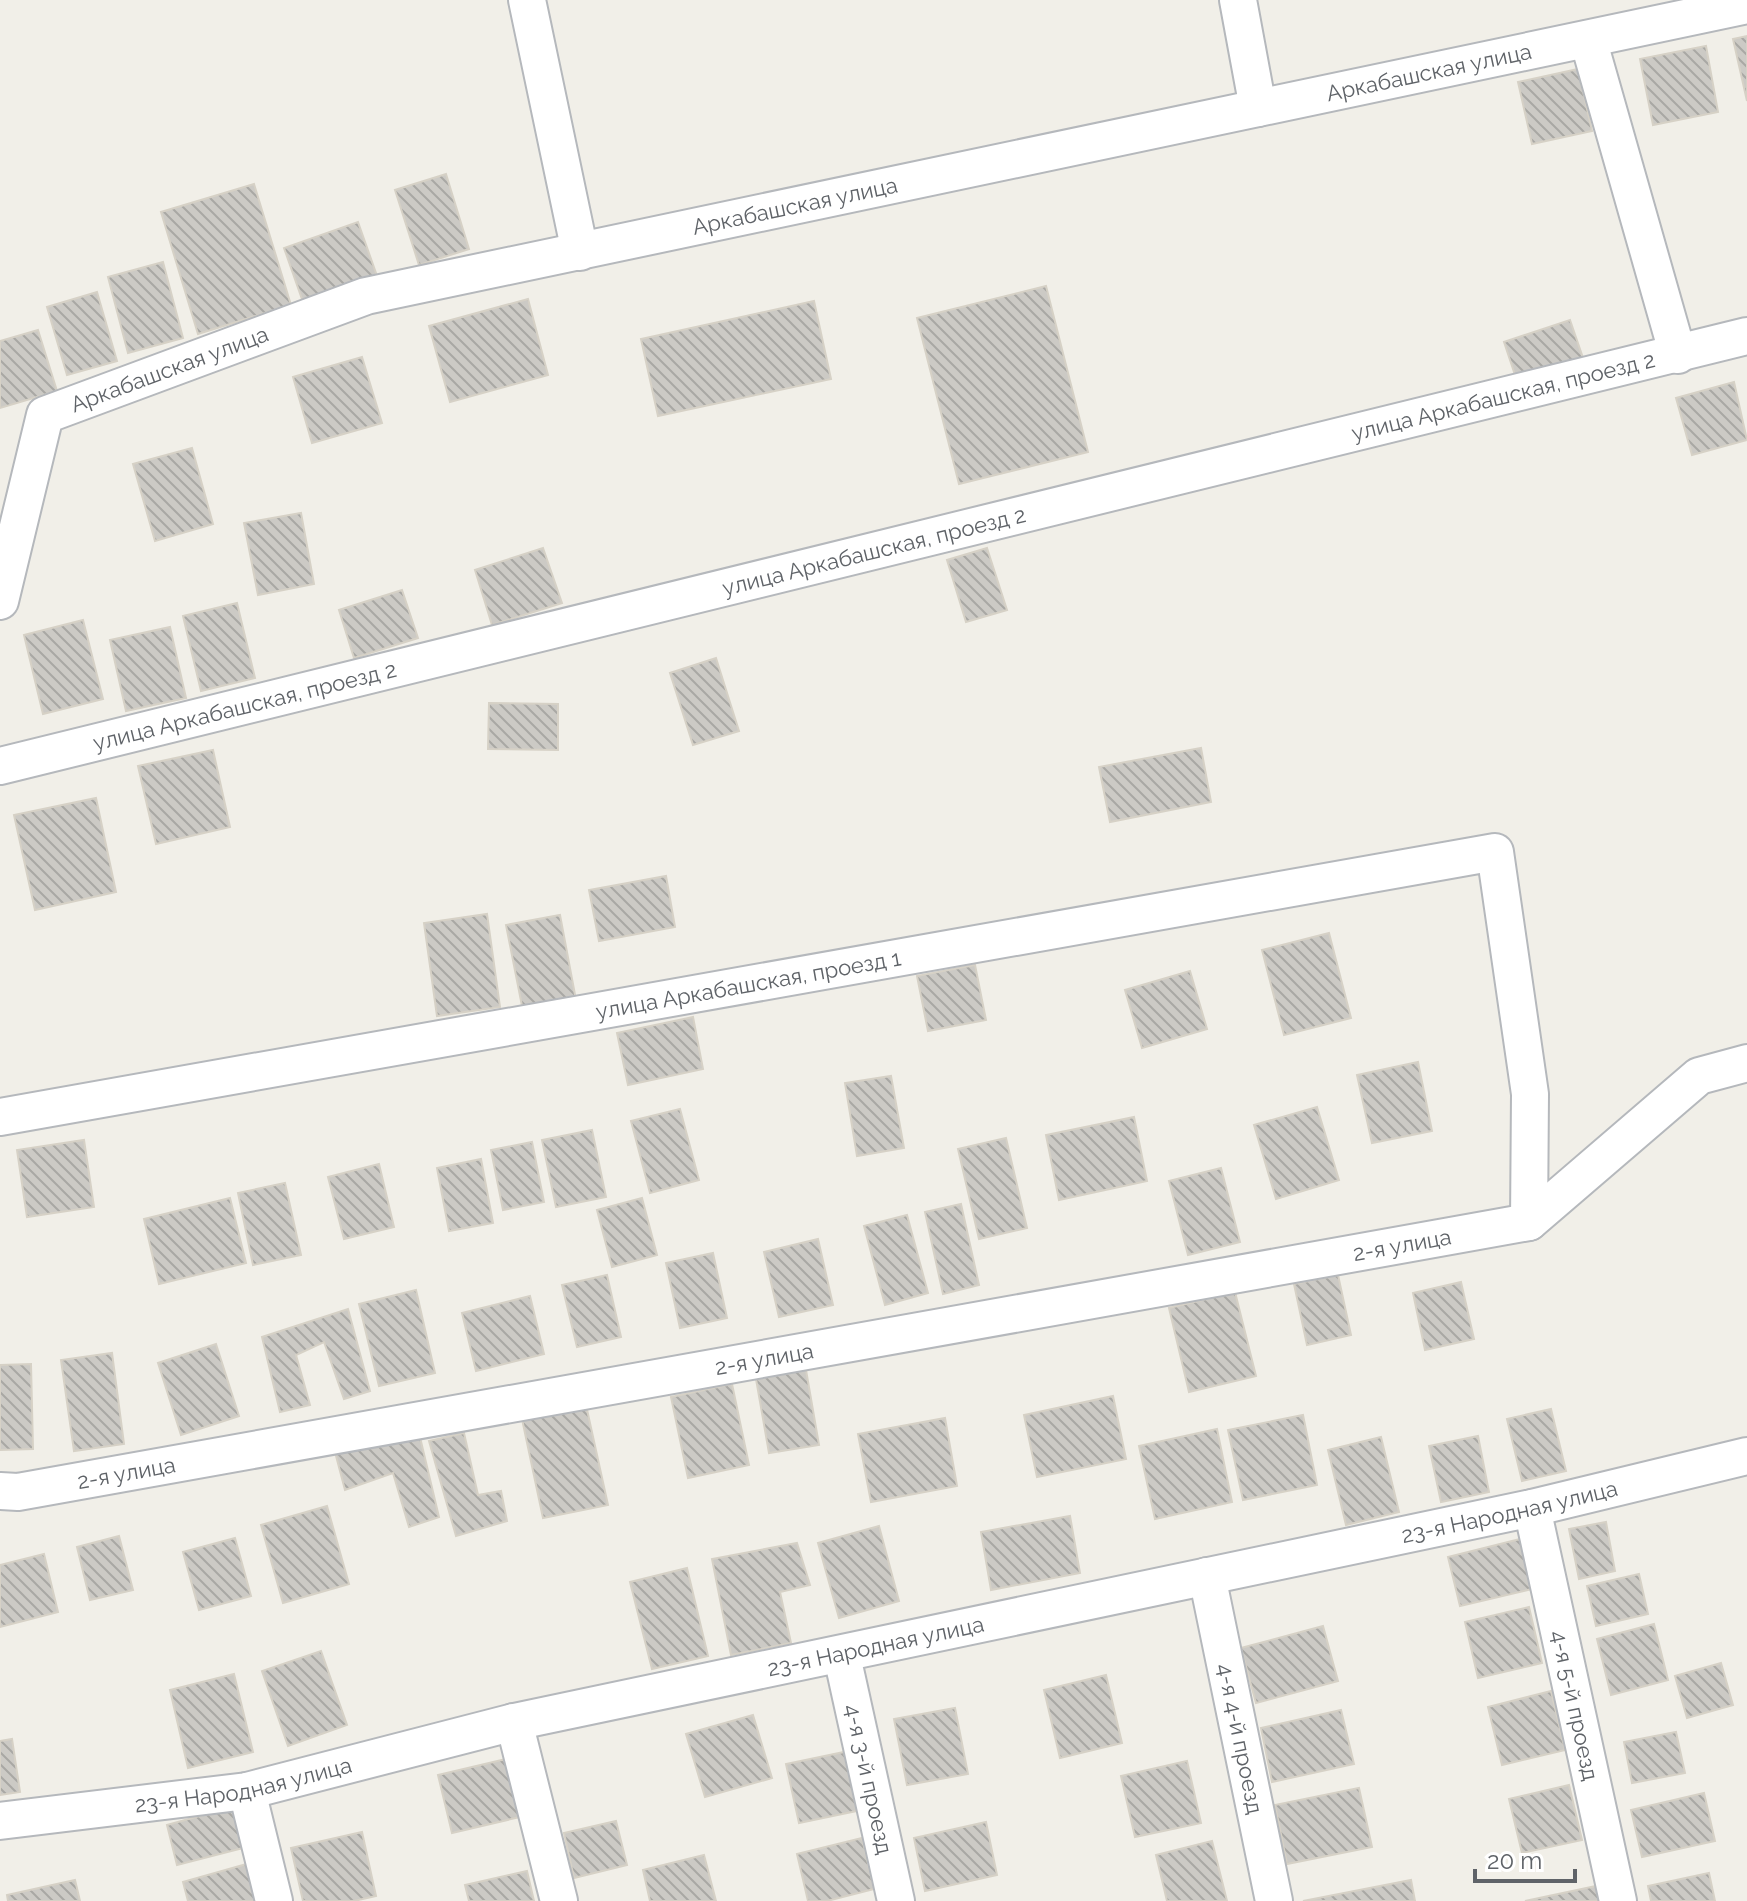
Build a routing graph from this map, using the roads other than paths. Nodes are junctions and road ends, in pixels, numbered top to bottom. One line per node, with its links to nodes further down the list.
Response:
1 (527, 0): 6 (street)
2 (1238, 0): 5 (street)
3 (1747, 5): 4 (street, Аркабашская улица)
4 (1588, 39): 5 (street, Аркабашская улица); 8 (street)
5 (1258, 108): 6 (street, Аркабашская улица)
6 (580, 252): 9 (street, Аркабашская улица)
7 (1747, 336): 8 (street, улица Аркабашская, проезд 2)
8 (1678, 355): 10 (street, улица Аркабашская, проезд 2)
9 (0, 601)
10 (0, 766)
11 (1747, 1063): 13 (street)
12 (0, 1117): 13 (street, улица Аркабашская, проезд 1)
13 (1529, 1222): 15 (street, 2-я улица)
14 (1747, 1456): 16 (street, 23-я Народная улица)
15 (0, 1491)
16 (1532, 1508): 17 (street, 23-я Народная улица); 26 (street, 4-я 5-й проезд)
17 (1207, 1576): 18 (street, 23-я Народная улица); 25 (street, 4-я 4-й проезд)
18 (842, 1656): 19 (street, 23-я Народная улица); 24 (street, 4-я 3-й проезд)
19 (514, 1722): 20 (street, 23-я Народная улица); 23 (street)
20 (247, 1791): 21 (street, 23-я Народная улица); 22 (street)
21 (0, 1821)
22 (274, 1901)
23 (559, 1901)
24 (896, 1901)
25 (1274, 1901)
26 (1618, 1901)

